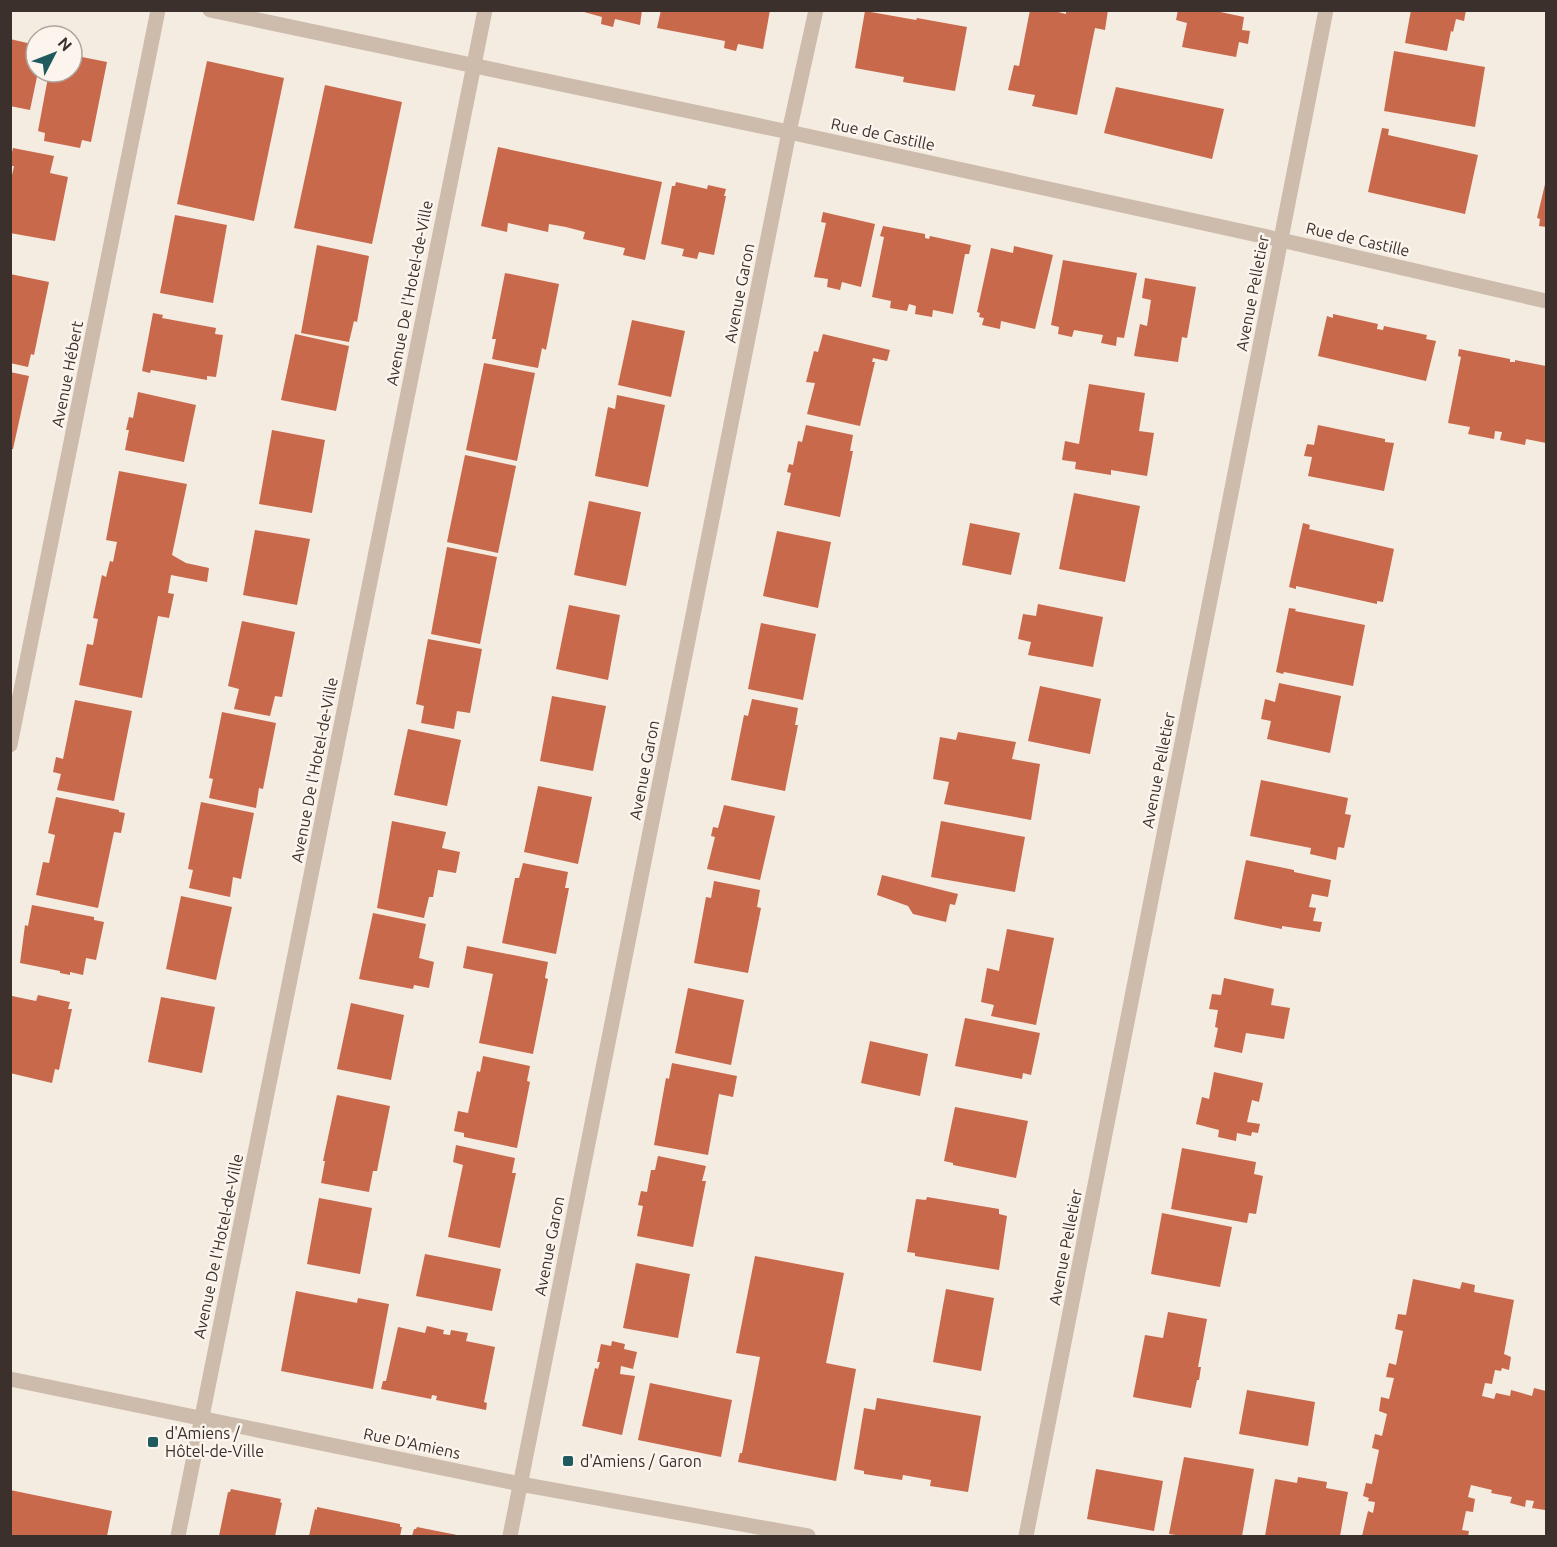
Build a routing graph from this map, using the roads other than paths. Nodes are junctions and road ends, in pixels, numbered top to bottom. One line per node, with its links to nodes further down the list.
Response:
1 (158, 10): 10 (street, Avenue Hébert)
2 (210, 10): 6 (street, Rue de Castille)
3 (485, 10): 6 (street, Avenue De l'Hotel-de-Ville)
4 (816, 10): 7 (street, Avenue Garon)
5 (1326, 10): 8 (street, Avenue Pelletier)
6 (473, 66): 7 (street, Rue de Castille); 12 (street, Avenue De l'Hotel-de-Ville)
7 (789, 132): 8 (street, Rue de Castille); 13 (street, Avenue Garon)
8 (1281, 240): 9 (street, Rue de Castille); 17 (street, Avenue Pelletier)
9 (1546, 301)
10 (10, 745)
11 (10, 1379): 12 (street, Rue D'Amiens)
12 (202, 1418): 13 (street, Rue D'Amiens); 14 (street, Avenue De l'Hotel-de-Ville)
13 (520, 1484): 15 (street, Avenue Garon); 16 (street, Rue D'Amiens)
14 (178, 1536)
15 (510, 1536)
16 (808, 1536)
17 (1026, 1536)

